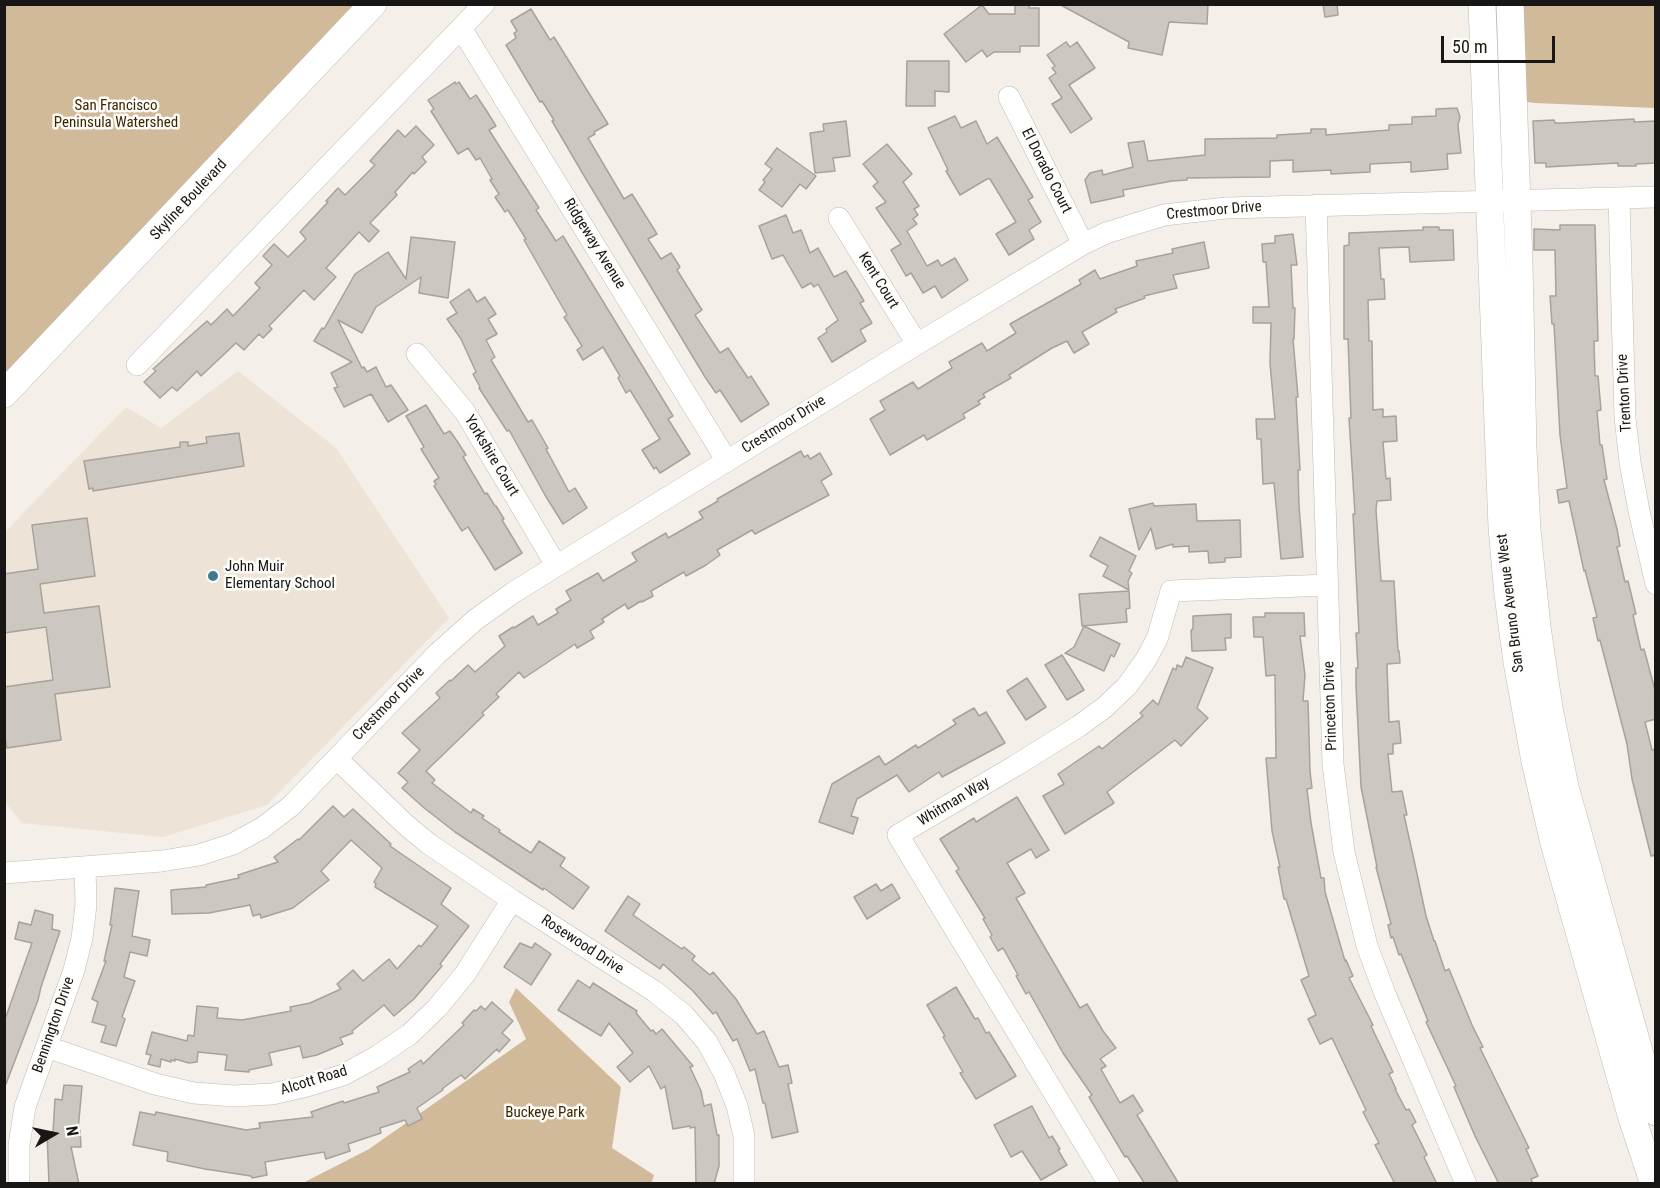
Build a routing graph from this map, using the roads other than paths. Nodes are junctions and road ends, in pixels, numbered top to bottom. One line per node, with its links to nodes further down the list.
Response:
1 (373, 4): 17 (main road, Skyline Boulevard)
2 (484, 4): 5 (street)
3 (1482, 4): 9 (main road, San Bruno Avenue West)
4 (1510, 4): 10 (main road, San Bruno Avenue West)
5 (462, 28): 16 (street); 18 (street, Ridgeway Avenue)
6 (1009, 98): 13 (street, El Dorado Court)
7 (1656, 197): 8 (street, Crestmoor Drive)
8 (1619, 198): 10 (street, Crestmoor Drive); 20 (street, Trenton Drive)
9 (1488, 201): 10 (street, Crestmoor Drive); 11 (street, Crestmoor Drive); 32 (main road, San Bruno Avenue West)
10 (1517, 202): 27 (main road, San Bruno Avenue West)
11 (1316, 205): 13 (street, Crestmoor Drive); 21 (street, Princeton Drive)
12 (839, 218): 14 (street, Kent Court)
13 (1083, 244): 14 (street, Crestmoor Drive)
14 (917, 344): 18 (street, Crestmoor Drive)
15 (417, 354): 19 (street, Yorkshire Court)
16 (137, 365)
17 (4, 394)
18 (727, 461): 19 (street, Crestmoor Drive)
19 (556, 565): 22 (street, Crestmoor Drive)
20 (1656, 584)
21 (1328, 585): 30 (street, Whitman Way); 31 (street, Princeton Drive)
22 (337, 759): 23 (street, Crestmoor Drive); 25 (street, Rosewood Drive)
23 (85, 867): 24 (street, Crestmoor Drive); 26 (street, Bennington Drive)
24 (4, 873)
25 (512, 900): 26 (street, Alcott Road); 29 (street, Rosewood Drive)
26 (47, 1047): 28 (street, Bennington Drive)
27 (1656, 1112)
28 (19, 1184)
29 (744, 1184)
30 (1109, 1184)
31 (1466, 1184)
32 (1654, 1184)

